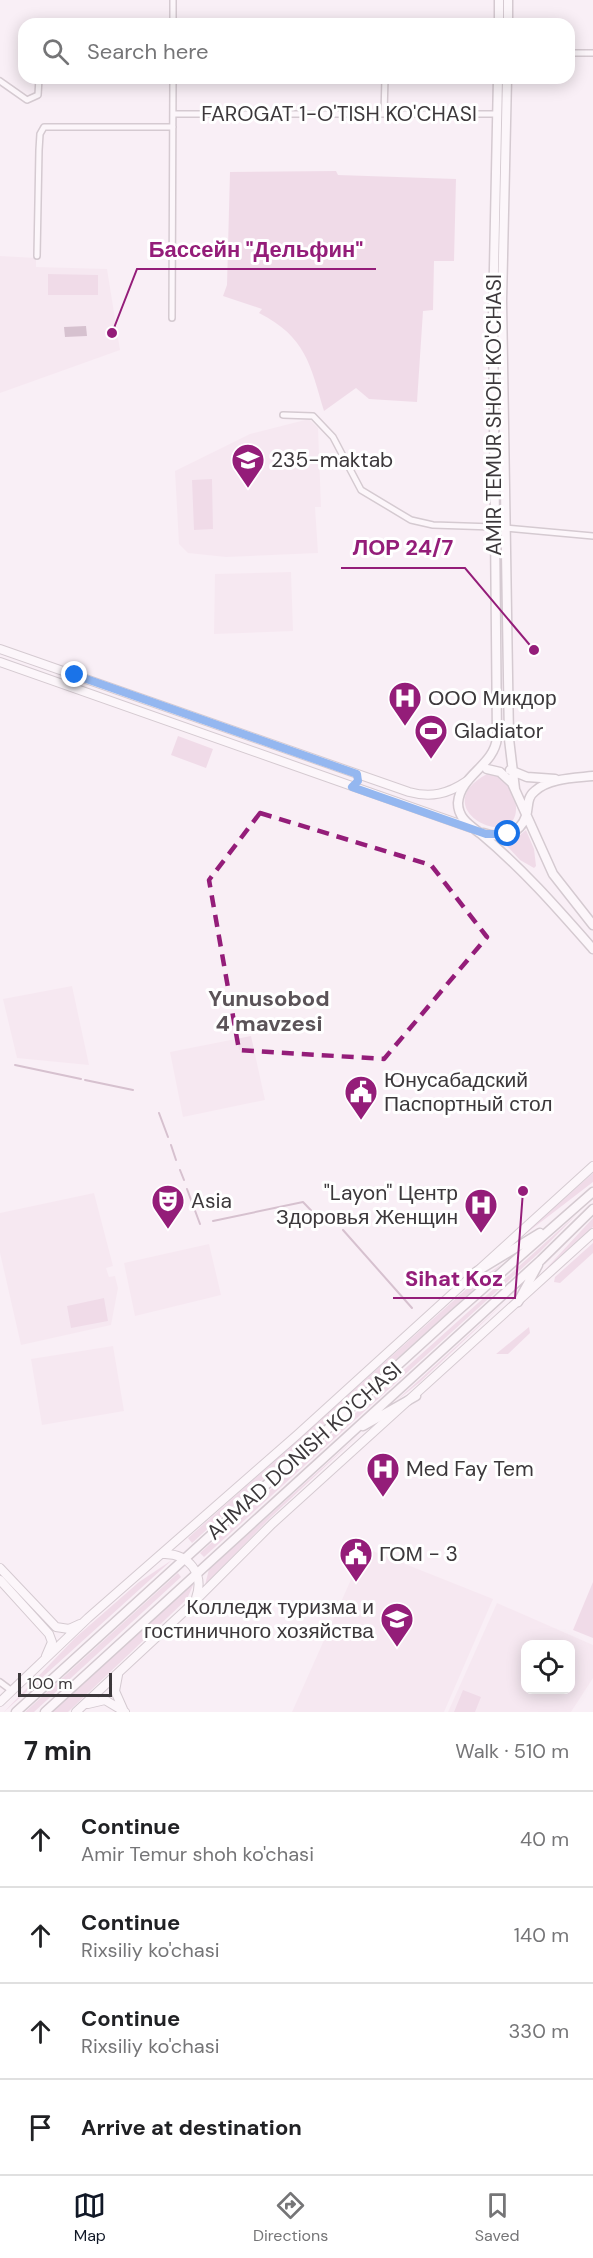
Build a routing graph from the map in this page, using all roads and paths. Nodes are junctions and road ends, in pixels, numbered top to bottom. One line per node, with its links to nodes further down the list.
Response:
1 (173, 0): 4 (street)
2 (499, 0): 5 (main road)
3 (508, 0): 6 (main road)
4 (173, 18)
5 (499, 18)
6 (508, 18)
7 (575, 53): 8 (street)
8 (593, 53)
9 (0, 81): 10 (street)
10 (39, 84)
11 (173, 84): 15 (street)
12 (385, 84): 16 (street)
13 (499, 84): 17 (main road, AMIR TEMUR SHOH KO'CHASI)
14 (506, 84): 17 (main road, AMIR TEMUR SHOH KO'CHASI)
15 (173, 114): 16 (street, FAROGAT 1-O'TISH KO'CHASI); 18 (street)
16 (384, 114): 17 (street, FAROGAT 1-O'TISH KO'CHASI)
17 (502, 114): 22 (main road, AMIR TEMUR SHOH KO'CHASI); 23 (main road, AMIR TEMUR SHOH KO'CHASI)
18 (173, 127): 19 (street, FAROGAT 1-O'TISH KO'CHASI); 20 (street)
19 (37, 256)
20 (172, 318)
21 (282, 416): 22 (street)
22 (494, 527): 23 (street); 31 (main road, AMIR TEMUR SHOH KO'CHASI)
23 (506, 528): 24 (street); 28 (main road, AMIR TEMUR SHOH KO'CHASI)
24 (593, 536)
25 (0, 649): 29 (main road)
26 (0, 662): 33 (main road)
27 (487, 769): 28 (main road); 31 (main road); 34 (main road, AMIR TEMUR SHOH KO'CHASI)
28 (512, 771): 32 (main road); 34 (main road, AMIR TEMUR SHOH KO'CHASI)
29 (357, 774): 31 (main road); 33 (main road)
30 (593, 776): 32 (main road)
31 (470, 778): 36 (main road, AMIR TEMUR SHOH KO'CHASI)
32 (564, 779): 35 (main road)
33 (352, 787): 36 (main road)
34 (515, 789): 35 (main road, AMIR TEMUR SHOH KO'CHASI)
35 (526, 814): 36 (main road); 37 (main road, AMIR TEMUR SHOH KO'CHASI)
36 (475, 829): 38 (main road, AMIR TEMUR SHOH KO'CHASI)
37 (593, 925)
38 (593, 949)
39 (593, 1166): 45 (main road, AHMAD DONISH KO'CHASI)
40 (593, 1192): 42 (main road, AHMAD DONISH KO'CHASI)
41 (593, 1209): 44 (main road, AHMAD DONISH KO'CHASI)
42 (559, 1222): 45 (main road); 50 (main road, AHMAD DONISH KO'CHASI)
43 (593, 1233): 46 (main road, AHMAD DONISH KO'CHASI)
44 (541, 1260): 46 (main road); 48 (main road, AHMAD DONISH KO'CHASI)
45 (476, 1272): 49 (main road, AHMAD DONISH KO'CHASI)
46 (518, 1302): 47 (main road, AHMAD DONISH KO'CHASI)
47 (416, 1396): 48 (main road); 54 (main road, AHMAD DONISH KO'CHASI)
48 (349, 1434): 52 (main road, AHMAD DONISH KO'CHASI)
49 (163, 1554): 50 (main road); 55 (main road, AHMAD DONISH KO'CHASI)
50 (184, 1558): 52 (main road); 62 (main road, AHMAD DONISH KO'CHASI)
51 (0, 1568): 55 (main road)
52 (197, 1573): 54 (main road); 63 (main road, AHMAD DONISH KO'CHASI)
53 (0, 1580): 57 (main road)
54 (190, 1606): 56 (main road, AHMAD DONISH KO'CHASI)
55 (88, 1618): 57 (main road, AHMAD DONISH KO'CHASI)
56 (120, 1671): 61 (main road, AHMAD DONISH KO'CHASI); 65 (main road)
57 (33, 1672): 59 (main road)
58 (0, 1682): 59 (street)
59 (12, 1691): 60 (main road)
60 (0, 1702)
61 (84, 1706): 64 (main road, AHMAD DONISH KO'CHASI); 65 (main road)
62 (16, 1712)
63 (45, 1712)
64 (76, 1712)
65 (125, 1712)

